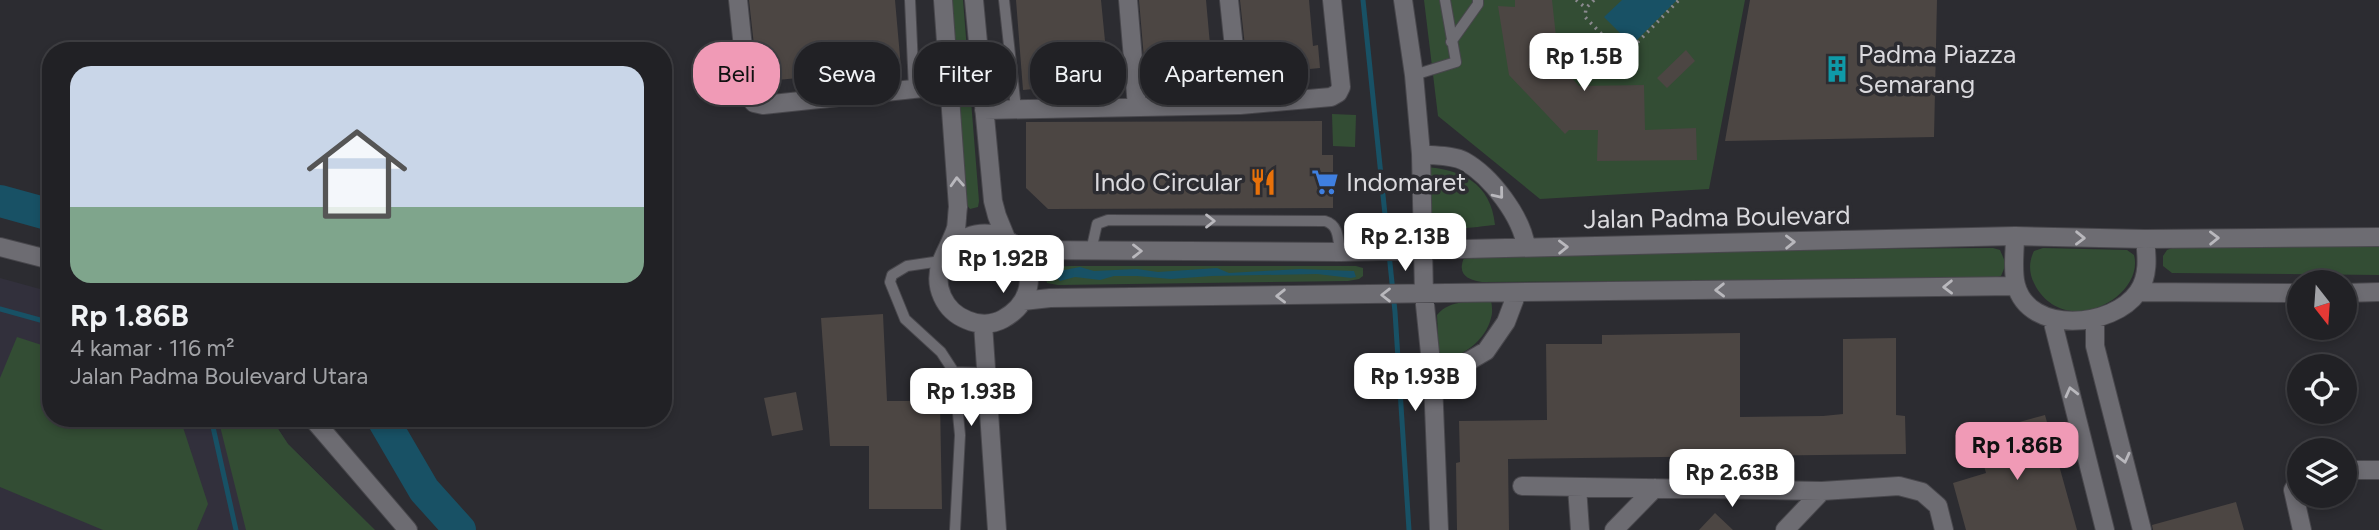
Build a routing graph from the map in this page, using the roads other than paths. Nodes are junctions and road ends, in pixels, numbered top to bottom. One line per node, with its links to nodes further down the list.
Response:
1 (738, 0): 16 (street)
2 (910, 0): 16 (lane)
3 (943, 0): 12 (street)
4 (974, 0): 22 (street)
5 (1004, 0): 21 (lane)
6 (1128, 0): 20 (street)
7 (1229, 0): 13 (street)
8 (1332, 0): 17 (street)
9 (1403, 0): 15 (street)
10 (1445, 0): 14 (lane)
11 (1478, 0): 14 (lane)
12 (947, 42)
13 (1233, 42)
14 (1451, 42): 15 (lane)
15 (1414, 75): 23 (street)
16 (914, 89)
17 (1308, 99)
18 (952, 105): 33 (street, one-way to 18)
19 (1240, 105): 20 (street)
20 (1137, 107): 21 (street)
21 (1016, 109): 22 (street)
22 (984, 110): 27 (street)
23 (1421, 154): 29 (street, one-way to 29); 30 (street)
24 (2015, 236): 26 (street, Jalan Padma Boulevard, one-way to 26); 29 (street, Jalan Padma Boulevard, one-way to 24); 35 (street)
25 (2379, 237): 26 (street, one-way to 25)
26 (2146, 239): 36 (street)
27 (1013, 244): 31 (street); 33 (street); 42 (street)
28 (0, 247): 34 (street)
29 (1526, 247): 30 (street, Jalan Padma Boulevard)
30 (1422, 250): 32 (street, Jalan Padma Boulevard); 41 (street)
31 (1091, 251): 32 (street, one-way to 32); 32 (lane, one-way to 32)
32 (1343, 252)
33 (945, 255): 45 (street); 46 (lane)
34 (42, 258)
35 (2016, 286): 38 (street, one-way to 38); 43 (street)
36 (2138, 292): 39 (street); 44 (street)
37 (2379, 292): 40 (street)
38 (1517, 293): 41 (street); 48 (street)
39 (2287, 293)
40 (2357, 293)
41 (1423, 295): 42 (street, one-way to 42); 48 (street)
42 (1023, 301): 45 (street)
43 (2052, 319): 44 (street); 65 (street, one-way to 43)
44 (2095, 320): 66 (street, one-way to 66)
45 (983, 324): 47 (street)
46 (954, 372): 47 (lane); 58 (lane)
47 (987, 373): 59 (street)
48 (1433, 382): 60 (street)
49 (321, 427): 57 (street)
50 (2357, 470): 51 (street)
51 (2379, 470)
52 (1522, 486): 53 (street)
53 (1577, 487): 54 (street); 61 (street)
54 (1655, 488): 55 (street); 62 (street)
55 (1822, 491): 63 (street); 64 (street)
56 (2296, 508): 67 (street)
57 (408, 530)
58 (955, 530)
59 (997, 530)
60 (1438, 530)
61 (1580, 530)
62 (1614, 530)
63 (1785, 530)
64 (1944, 530)
65 (2105, 530)
66 (2142, 530)
67 (2302, 530)

